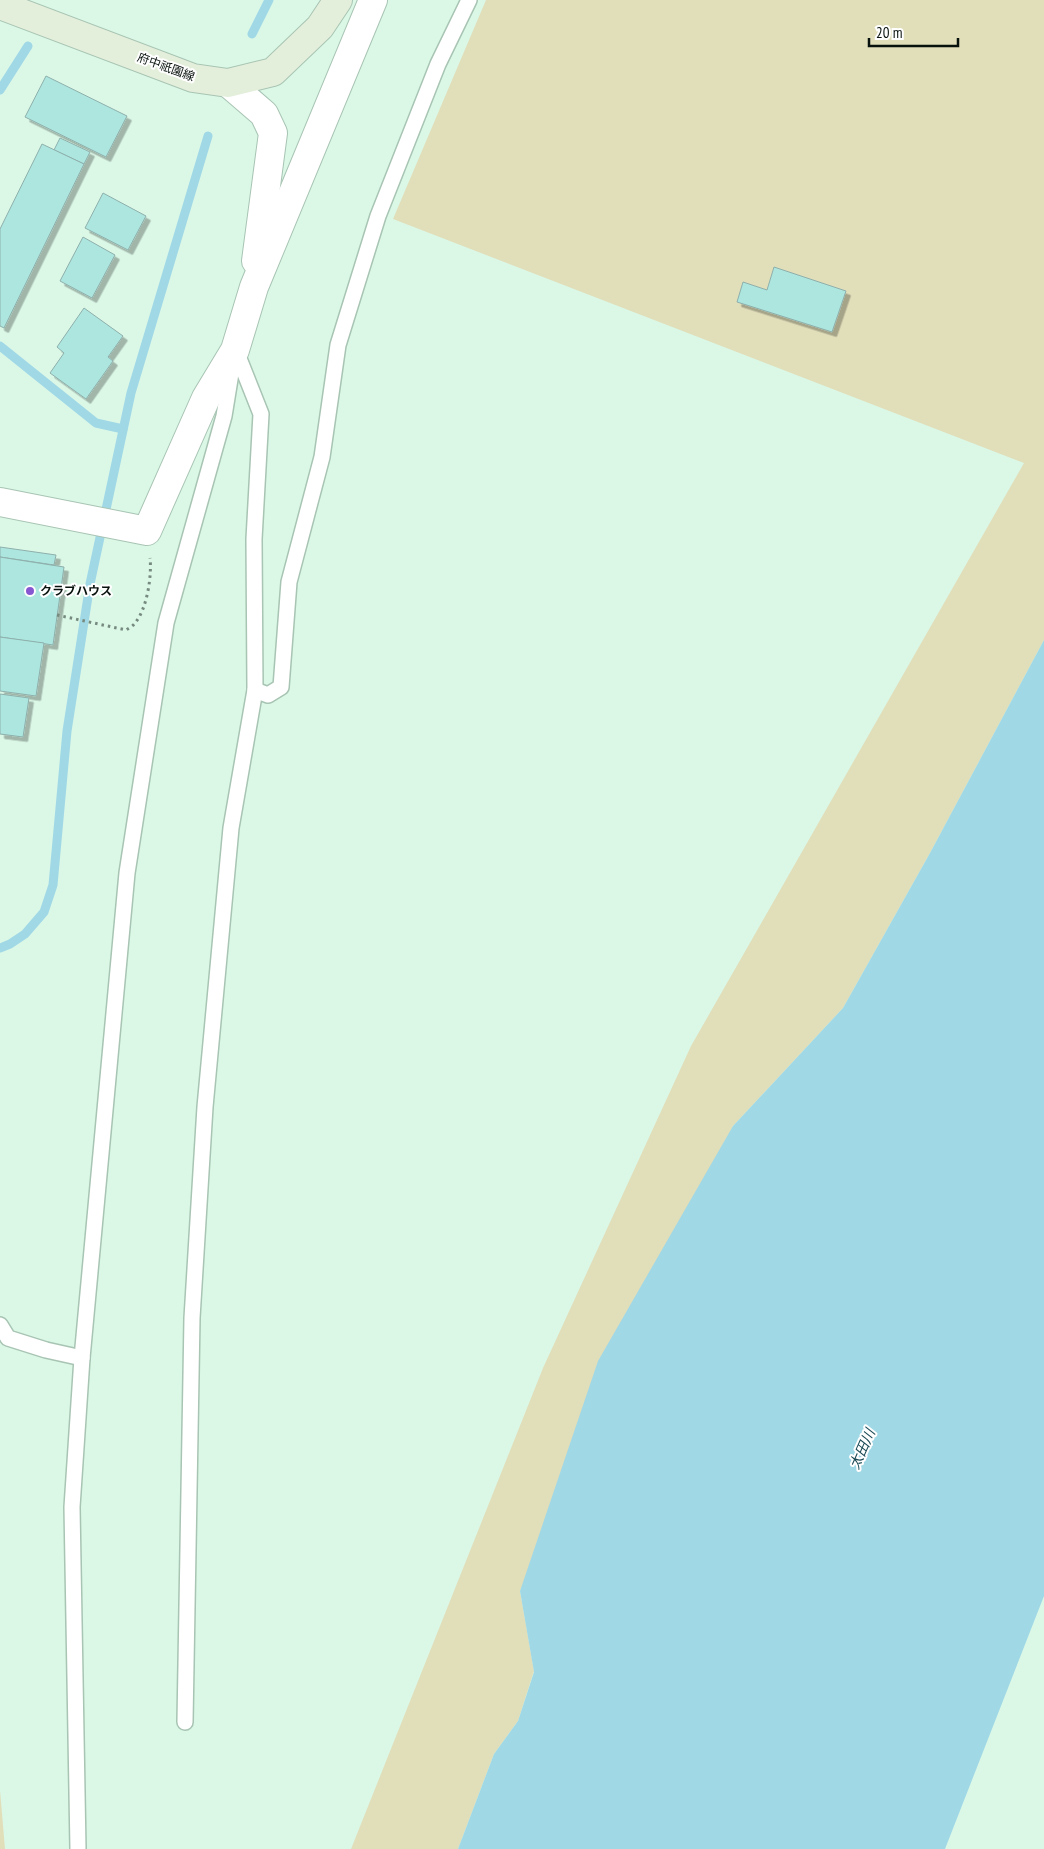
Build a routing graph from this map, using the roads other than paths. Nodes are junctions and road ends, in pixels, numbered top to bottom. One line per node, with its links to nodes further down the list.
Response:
1 (338, 0): 5 (main road, 府中祇園線)
2 (374, 0): 6 (street)
3 (469, 0): 9 (lane)
4 (0, 5): 5 (main road, 府中祇園線)
5 (228, 83): 6 (street)
6 (254, 287): 7 (street)
7 (235, 350): 8 (street); 9 (lane); 11 (lane)
8 (0, 502)
9 (255, 690): 12 (lane)
10 (0, 1325): 11 (lane)
11 (82, 1358): 13 (lane)
12 (185, 1722)
13 (78, 1849)

